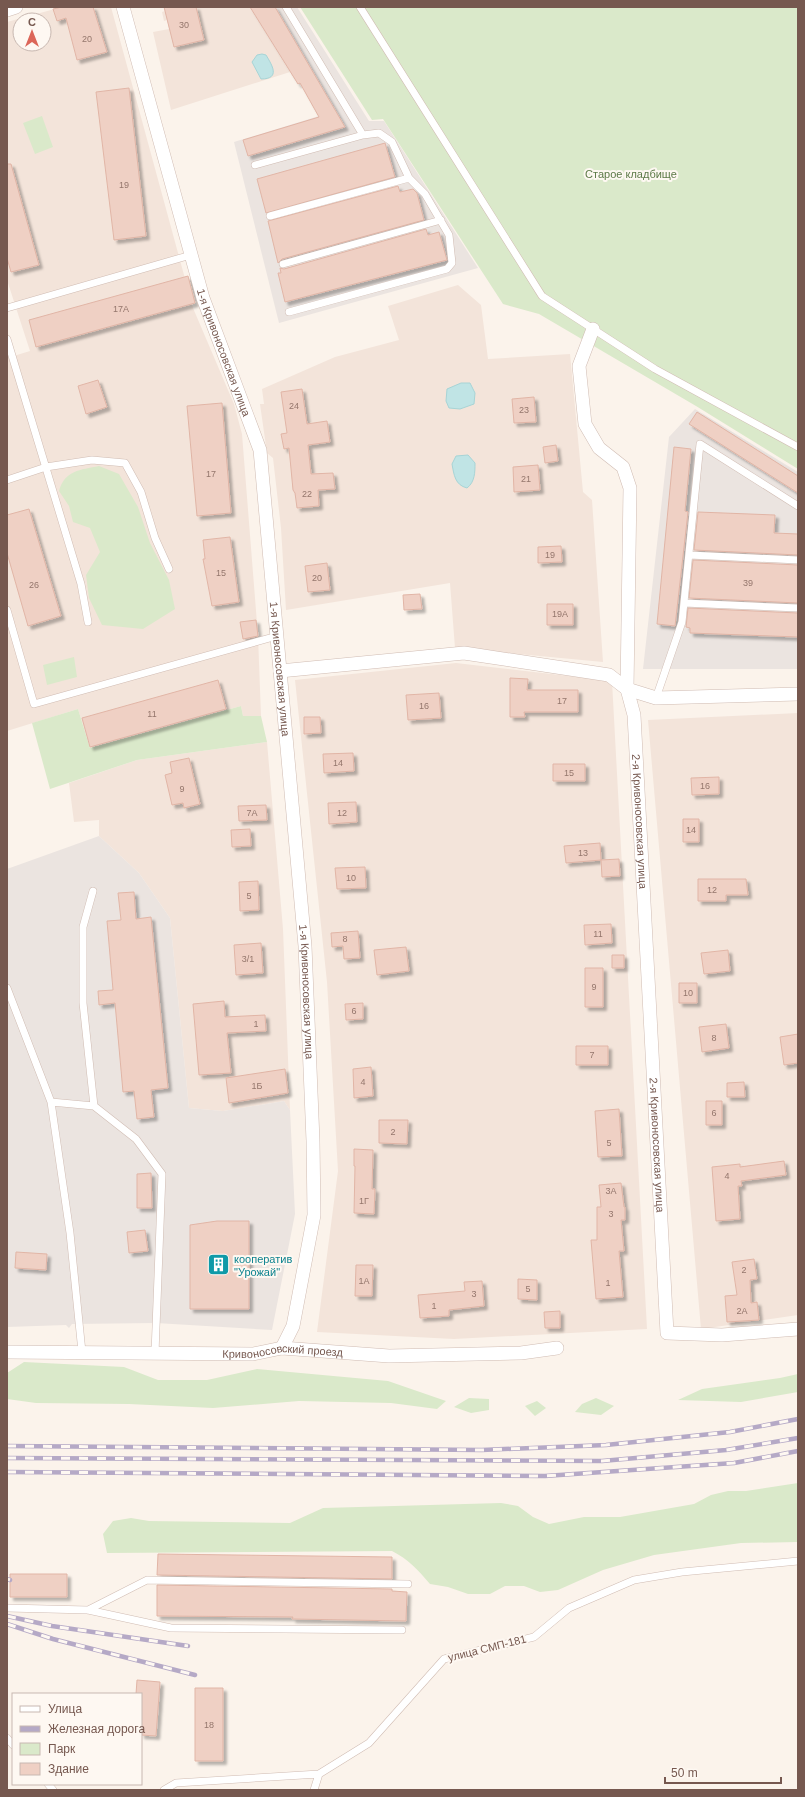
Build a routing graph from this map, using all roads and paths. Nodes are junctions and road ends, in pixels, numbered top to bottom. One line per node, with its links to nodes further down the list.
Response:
1 (16, 7): 5 (street)
2 (123, 7): 11 (street, 1-я Кривоносовская улица)
3 (286, 7): 6 (lane)
4 (360, 7): 15 (lane)
5 (7, 10)
6 (363, 135): 7 (lane); 8 (lane)
7 (255, 165)
8 (409, 178): 9 (lane); 10 (lane)
9 (270, 216)
10 (441, 220): 12 (lane); 14 (lane)
11 (191, 255): 13 (lane); 28 (street, 1-я Кривоносовская улица)
12 (283, 264)
13 (7, 308)
14 (289, 312)
15 (593, 329): 17 (lane); 30 (street, 2-я Кривоносовская улица)
16 (7, 339): 18 (lane)
17 (798, 447)
18 (46, 467): 19 (lane); 23 (lane); 27 (lane)
19 (7, 480)
20 (798, 506): 21 (lane)
21 (689, 555): 22 (lane); 24 (lane)
22 (798, 560)
23 (169, 569)
24 (684, 603): 25 (lane); 32 (lane)
25 (798, 608)
26 (7, 610): 28 (lane)
27 (88, 622)
28 (277, 636): 29 (street, 1-я Кривоносовская улица)
29 (280, 671): 30 (street); 38 (street, 1-я Кривоносовская улица)
30 (627, 688): 32 (street); 37 (street, 2-я Кривоносовская улица)
31 (798, 694): 32 (street)
32 (656, 698)
33 (93, 891): 36 (lane)
34 (7, 988): 35 (lane)
35 (51, 1102): 36 (lane); 41 (lane)
36 (94, 1106): 42 (lane)
37 (798, 1328)
38 (282, 1348): 39 (street, Кривоносовский проезд); 42 (street, Кривоносовский проезд)
39 (557, 1348)
40 (7, 1352): 41 (street, Кривоносовский проезд)
41 (82, 1352): 42 (street, Кривоносовский проезд)
42 (155, 1353)
43 (798, 1561): 48 (lane, улица СМП-181)
44 (408, 1584): 46 (lane)
45 (7, 1608): 46 (lane)
46 (88, 1610): 47 (lane)
47 (402, 1630)
48 (319, 1774): 49 (lane); 50 (lane)
49 (164, 1790)
50 (314, 1790)

